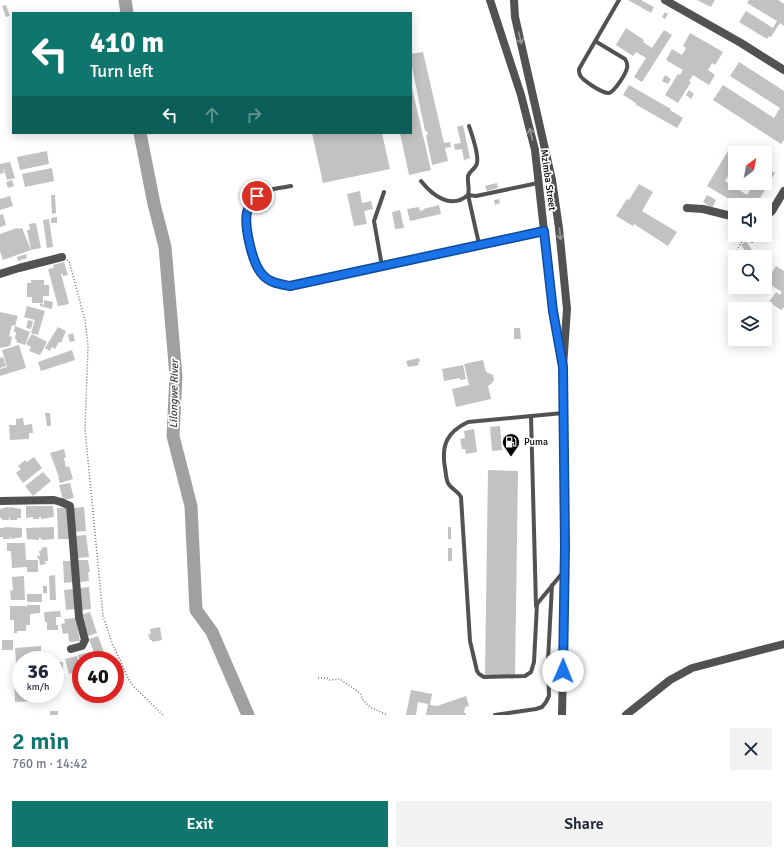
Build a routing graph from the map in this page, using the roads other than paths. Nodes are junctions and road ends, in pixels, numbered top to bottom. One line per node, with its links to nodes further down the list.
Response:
1 (490, 0): 9 (street, Mzimba Street, one-way to 1)
2 (514, 0): 22 (street, Mzimba Street, one-way to 22)
3 (619, 0): 5 (lane)
4 (665, 0): 6 (street)
5 (595, 41): 5 (lane)
6 (784, 70)
7 (469, 126): 13 (lane)
8 (421, 181): 13 (lane)
9 (539, 183): 13 (lane); 17 (street, Mzimba Street)
10 (291, 186): 20 (lane)
11 (784, 191): 15 (street)
12 (384, 192): 20 (lane)
13 (468, 194): 18 (lane)
14 (687, 208): 16 (street)
15 (772, 211)
16 (728, 215)
17 (544, 231): 18 (lane); 22 (street, Mzimba Street)
18 (479, 244): 20 (lane)
19 (62, 258): 21 (street)
20 (382, 266)
21 (0, 274)
22 (563, 367): 23 (street, Mzimba Street)
23 (563, 413): 24 (lane); 26 (street, Mzimba Street)
24 (531, 416): 28 (lane); 28 (lane)
25 (0, 502): 30 (street)
26 (565, 570): 27 (lane); 32 (street, Mzimba Street)
27 (552, 585): 28 (lane); 31 (lane)
28 (536, 608)
29 (784, 644): 33 (street)
30 (71, 649)
31 (496, 715)
32 (562, 715)
33 (626, 715)

